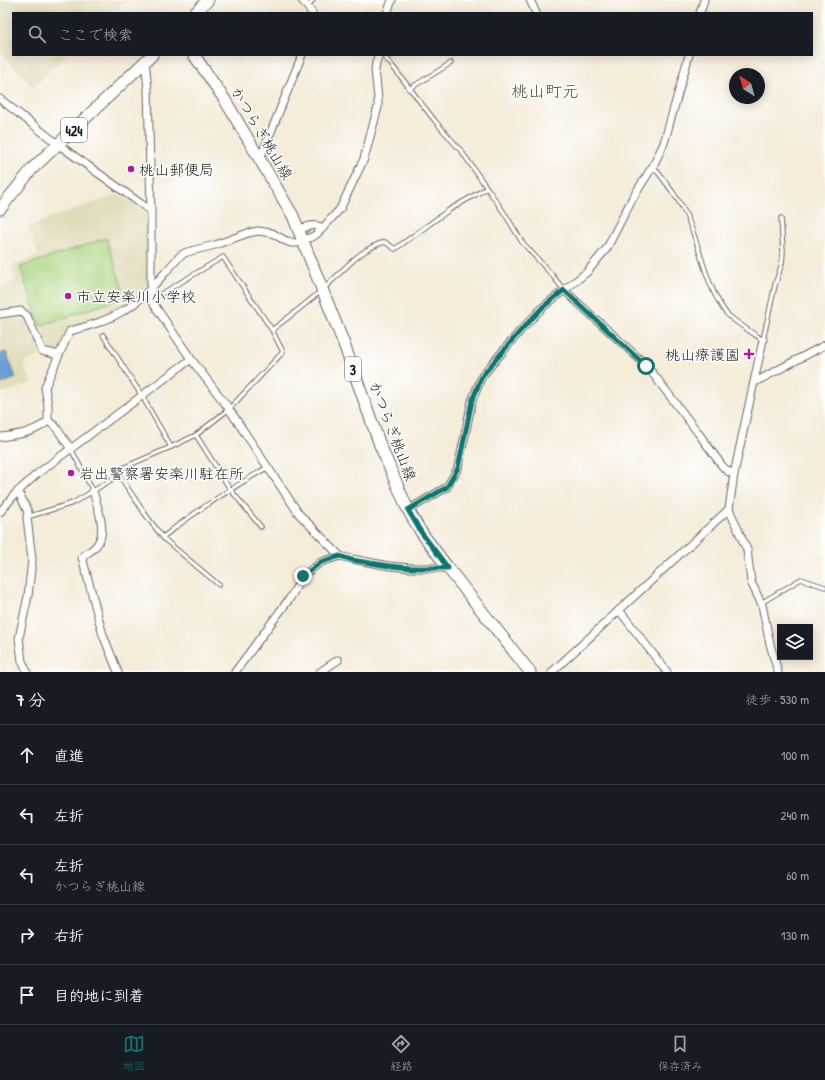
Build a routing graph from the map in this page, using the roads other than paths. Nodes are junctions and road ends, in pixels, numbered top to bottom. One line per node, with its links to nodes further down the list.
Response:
1 (208, 0): 8 (main road)
2 (302, 0): 7 (street)
3 (313, 0): 7 (lane)
4 (392, 0): 9 (street)
5 (530, 0): 10 (street)
6 (704, 0): 11 (street)
7 (310, 10)
8 (196, 12)
9 (387, 12)
10 (536, 12)
11 (700, 12)
12 (195, 56): 22 (main road, かつらぎ桃山線 / 3)
13 (302, 56): 22 (street)
14 (380, 56): 28 (street)
15 (382, 56): 19 (lane)
16 (689, 56): 23 (street)
17 (149, 58): 21 (main road, 424); 26 (street)
18 (451, 63): 19 (lane)
19 (409, 89): 24 (lane)
20 (0, 99): 21 (street)
21 (59, 145): 25 (main road, 424); 26 (street)
22 (260, 159): 29 (main road, かつらぎ桃山線 / 3)
23 (653, 166): 33 (street); 38 (lane)
24 (487, 188): 32 (lane); 33 (lane)
25 (0, 209)
26 (152, 212): 31 (street)
27 (781, 218): 38 (lane)
28 (323, 228): 29 (street); 30 (street)
29 (299, 229): 30 (main road, かつらぎ桃山線 / 3)
30 (303, 240): 31 (street); 32 (main road, かつらぎ桃山線 / 3)
31 (152, 287): 34 (street); 40 (street)
32 (322, 290): 36 (lane); 57 (main road, かつらぎ桃山線 / 3)
33 (564, 290): 51 (street); 57 (street)
34 (151, 300): 36 (lane); 41 (street)
35 (0, 314): 40 (street)
36 (272, 330): 44 (lane)
37 (103, 335): 43 (lane)
38 (763, 340): 42 (street)
39 (825, 345): 42 (street)
40 (59, 356): 45 (street)
41 (192, 359): 43 (street); 44 (street)
42 (755, 382): 51 (street)
43 (142, 396): 48 (lane); 49 (street)
44 (229, 409): 46 (lane); 50 (street)
45 (48, 421): 47 (street); 49 (street)
46 (196, 435): 48 (lane); 53 (lane)
47 (0, 437)
48 (170, 447): 52 (lane)
49 (71, 449): 54 (street); 55 (lane)
50 (268, 467): 53 (lane); 62 (street)
51 (734, 474): 56 (street)
52 (119, 475): 55 (lane); 61 (lane)
53 (230, 489): 60 (lane); 61 (lane)
54 (18, 491): 58 (street); 59 (street)
55 (93, 491): 59 (lane); 70 (street)
56 (729, 508): 66 (street); 67 (street)
57 (408, 510): 63 (main road, かつらぎ桃山線 / 3)
58 (0, 512)
59 (27, 517): 69 (street)
60 (261, 527)
61 (163, 538): 64 (lane)
62 (340, 556): 63 (street); 71 (street)
63 (448, 568): 73 (main road, かつらぎ桃山線 / 3)
64 (219, 585)
65 (825, 587): 66 (lane)
66 (760, 603): 76 (street)
67 (619, 610): 74 (street); 75 (street)
68 (338, 660): 72 (street)
69 (27, 672)
70 (118, 672)
71 (235, 672)
72 (320, 672)
73 (530, 672)
74 (552, 672)
75 (667, 672)
76 (778, 672)

